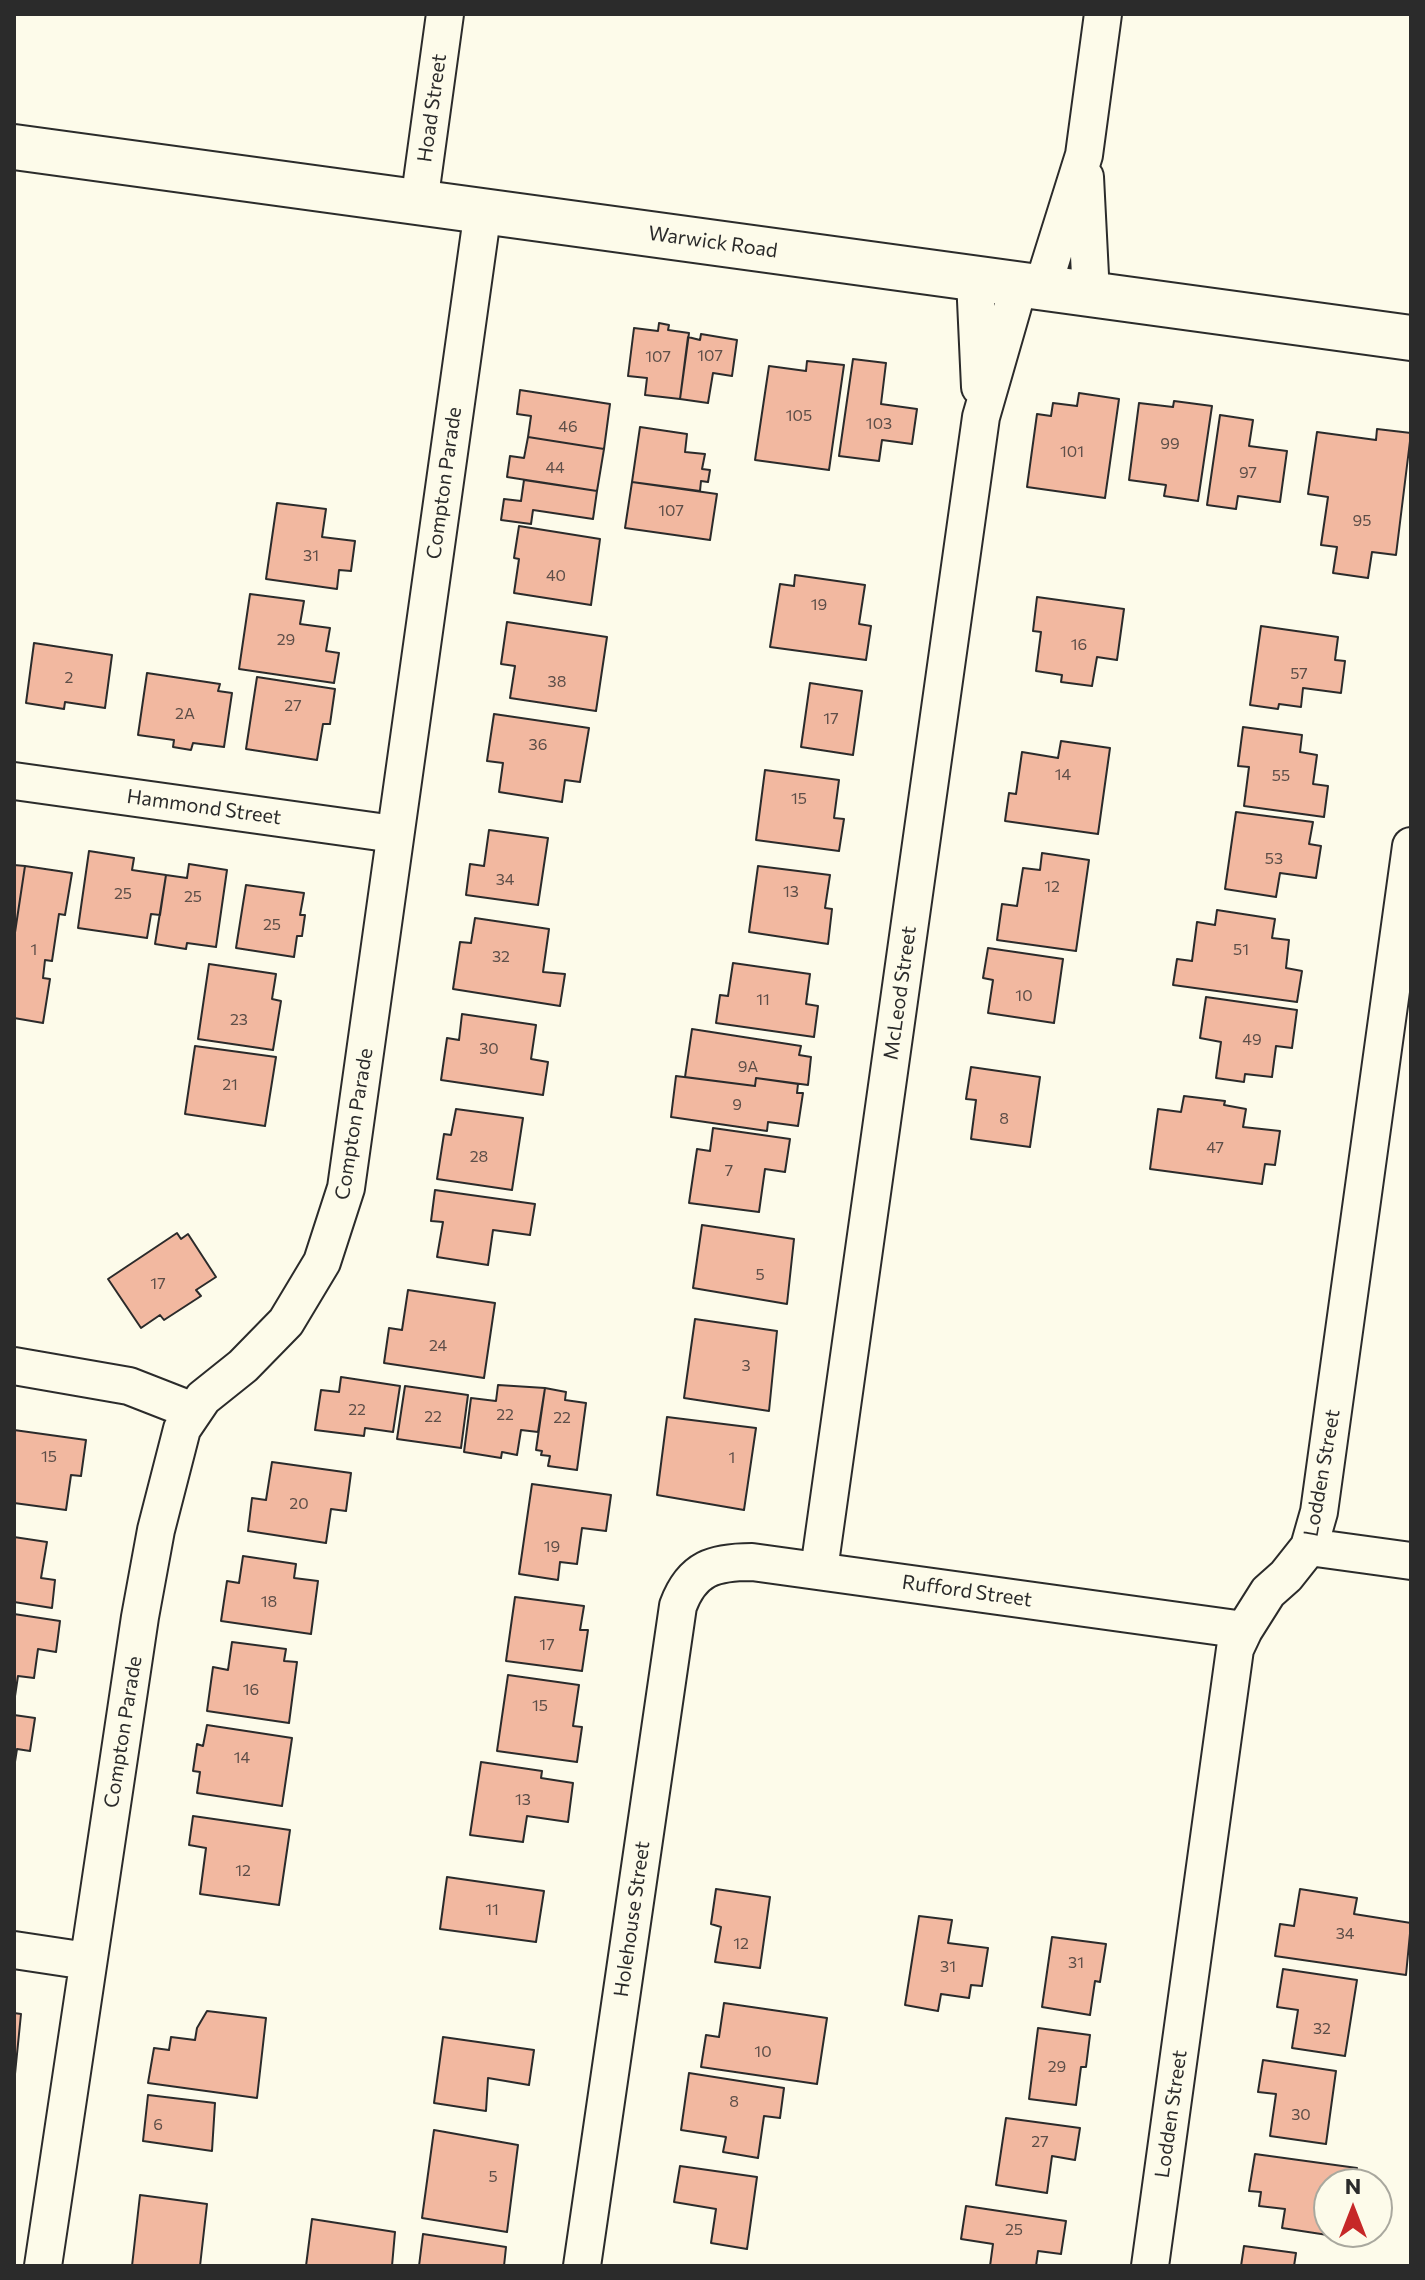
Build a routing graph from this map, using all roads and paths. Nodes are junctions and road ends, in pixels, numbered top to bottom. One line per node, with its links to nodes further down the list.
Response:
1 (445, 14): 5 (street, Hoad Street)
2 (1103, 14): 4 (street)
3 (14, 147): 5 (street, Warwick Road)
4 (1084, 155): 8 (street, McLeod Street); 9 (street)
5 (419, 203): 6 (street, Warwick Road)
6 (483, 210): 7 (street, Warwick Road); 13 (street, Compton Parade)
7 (975, 279): 8 (street, Warwick Road); 11 (street, McLeod Street)
8 (1031, 287): 9 (street, Warwick Road); 11 (street, McLeod Street)
9 (1091, 295): 10 (street, Warwick Road)
10 (1411, 338)
11 (981, 417): 20 (street, McLeod Street)
12 (14, 781): 13 (street, Hammond Street)
13 (394, 834): 17 (street, Compton Parade)
14 (1411, 846): 15 (street, Lodden Street)
15 (1403, 955): 18 (street, Lodden Street)
16 (14, 1366): 17 (street)
17 (193, 1411): 24 (street, Compton Parade)
18 (1309, 1547): 19 (street); 22 (street, Lodden Street)
19 (1411, 1561)
20 (819, 1570): 21 (street, Rufford Street); 22 (street, Rufford Street)
21 (694, 1577): 26 (street, Holehouse Street)
22 (1244, 1630): 27 (street, Lodden Street)
23 (14, 1950): 24 (street)
24 (87, 1961): 25 (street, Compton Parade)
25 (43, 2266)
26 (582, 2266)
27 (1150, 2266)

